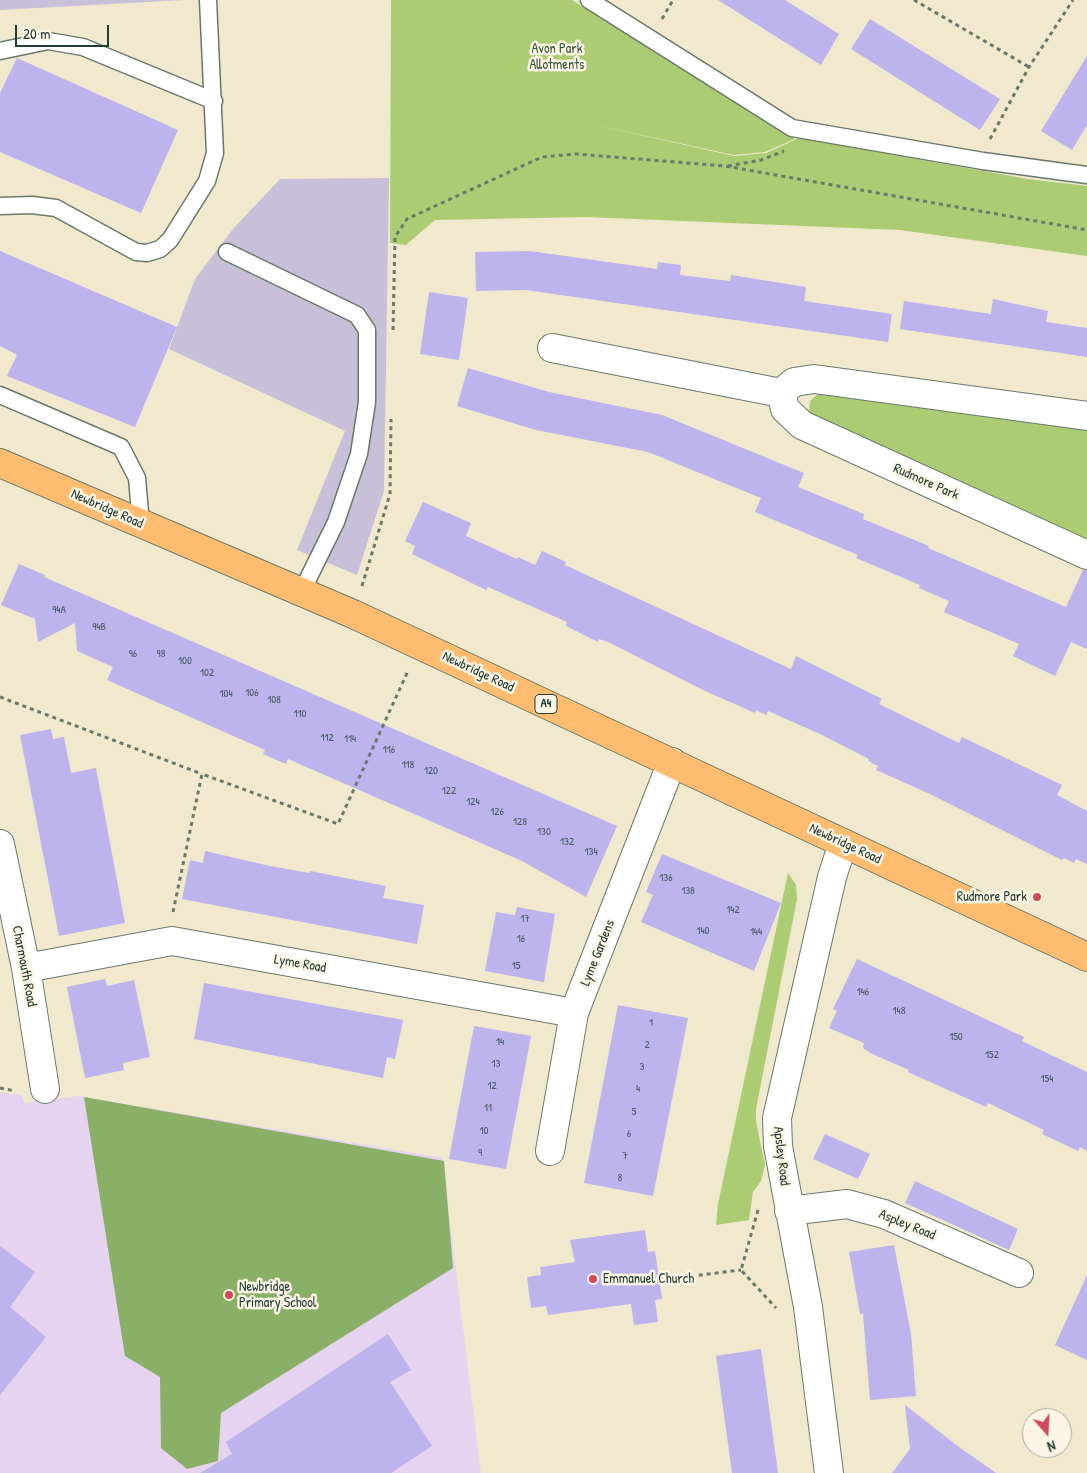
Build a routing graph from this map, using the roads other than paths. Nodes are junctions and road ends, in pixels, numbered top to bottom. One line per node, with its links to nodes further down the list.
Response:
1 (208, 0): 4 (lane)
2 (589, 0): 5 (lane)
3 (0, 50): 4 (lane)
4 (214, 101): 6 (lane)
5 (1087, 175)
6 (0, 206)
7 (227, 252): 15 (lane)
8 (552, 348): 9 (street)
9 (781, 393): 11 (street); 14 (street, Rudmore Park)
10 (0, 395): 13 (lane)
11 (1087, 416)
12 (0, 463): 13 (main road, Newbridge Road / A4)
13 (141, 524): 15 (main road, Newbridge Road / A4)
14 (1087, 555)
15 (301, 592): 16 (main road, Newbridge Road / A4)
16 (672, 762): 17 (main road, Newbridge Road / A4); 21 (street, Lyme Gardens)
17 (843, 843): 19 (main road, Newbridge Road / A4); 24 (street, Apsley Road)
18 (0, 844): 20 (street, Charmouth Road)
19 (1087, 957)
20 (26, 968): 21 (street, Lyme Road); 22 (street, Charmouth Road)
21 (574, 1013): 23 (street, Lyme Gardens)
22 (45, 1089)
23 (550, 1151)
24 (787, 1199): 25 (street, Aspley Road); 26 (street, Apsley Road)
25 (1019, 1273)
26 (829, 1473)

